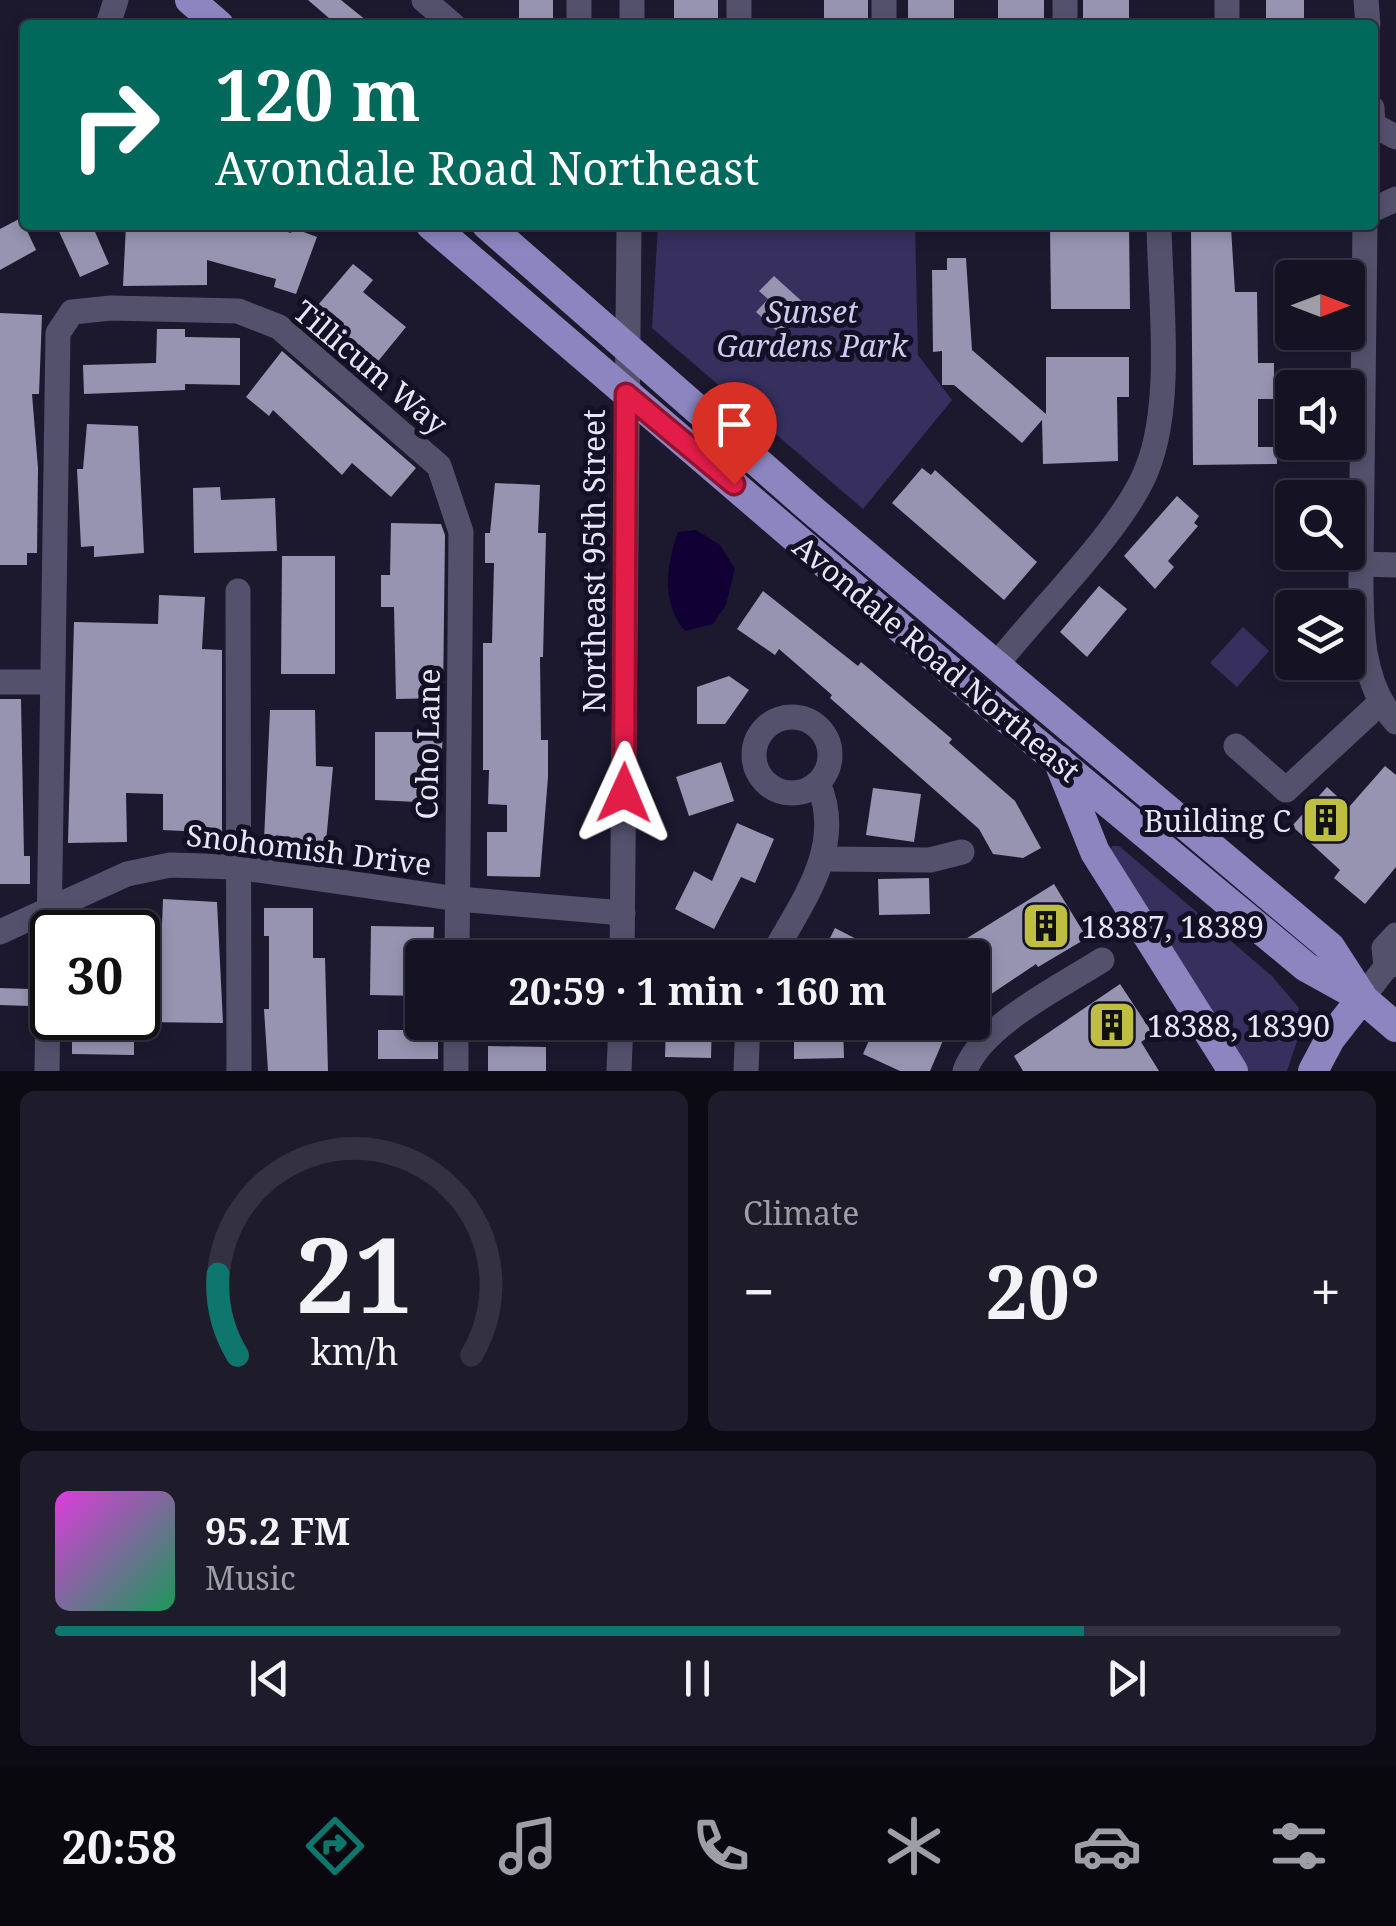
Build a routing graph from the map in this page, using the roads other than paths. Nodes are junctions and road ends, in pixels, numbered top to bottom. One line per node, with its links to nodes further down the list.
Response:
1 (190, 0): 3 (main road)
2 (424, 0): 4 (street)
3 (213, 20)
4 (447, 20)
5 (437, 230): 11 (main road, Avondale Road Northeast)
6 (493, 230): 10 (main road, Avondale Road Northeast)
7 (630, 230): 10 (street, Northeast 95th Street)
8 (1159, 230): 19 (street)
9 (1366, 230): 12 (street)
10 (627, 348): 11 (street, Northeast 95th Street); 19 (main road, Avondale Road Northeast)
11 (626, 394): 18 (main road, Avondale Road Northeast); 31 (street, Northeast 95th Street)
12 (1362, 480)
13 (462, 532): 21 (street, Tillicum Way); 29 (street, Coho Lane)
14 (1365, 564): 15 (street)
15 (1396, 564)
16 (1361, 570): 22 (street)
17 (238, 591): 28 (street)
18 (915, 641): 19 (main road); 24 (main road, Avondale Road Northeast)
19 (998, 664): 40 (main road, Avondale Road Northeast)
20 (0, 682): 21 (street)
21 (50, 682): 30 (street)
22 (1389, 712): 23 (street)
23 (1236, 746)
24 (1058, 760): 40 (main road, Avondale Road Northeast); 52 (main road)
25 (818, 783): 27 (street)
26 (962, 852): 27 (street)
27 (825, 859): 37 (street)
28 (237, 867): 29 (street, Snohomish Drive); 30 (street, Snohomish Drive); 47 (street)
29 (458, 900): 31 (street, Snohomish Drive); 35 (street, Coho Lane)
30 (49, 910)
31 (623, 913): 36 (street, Northeast 95th Street)
32 (30, 919): 33 (street, Snohomish Drive)
33 (0, 932)
34 (1396, 935): 39 (street)
35 (457, 940)
36 (622, 940)
37 (781, 940)
38 (1102, 960): 51 (street)
39 (1391, 966): 40 (street)
40 (1362, 998): 41 (main road, Avondale Road Northeast); 53 (main road)
41 (1396, 1027)
42 (47, 1040): 46 (street)
43 (456, 1040): 48 (street)
44 (620, 1040): 49 (street)
45 (747, 1040): 50 (street)
46 (47, 1071)
47 (239, 1071)
48 (456, 1071)
49 (620, 1071)
50 (746, 1071)
51 (965, 1071)
52 (1233, 1071)
53 (1313, 1071)

